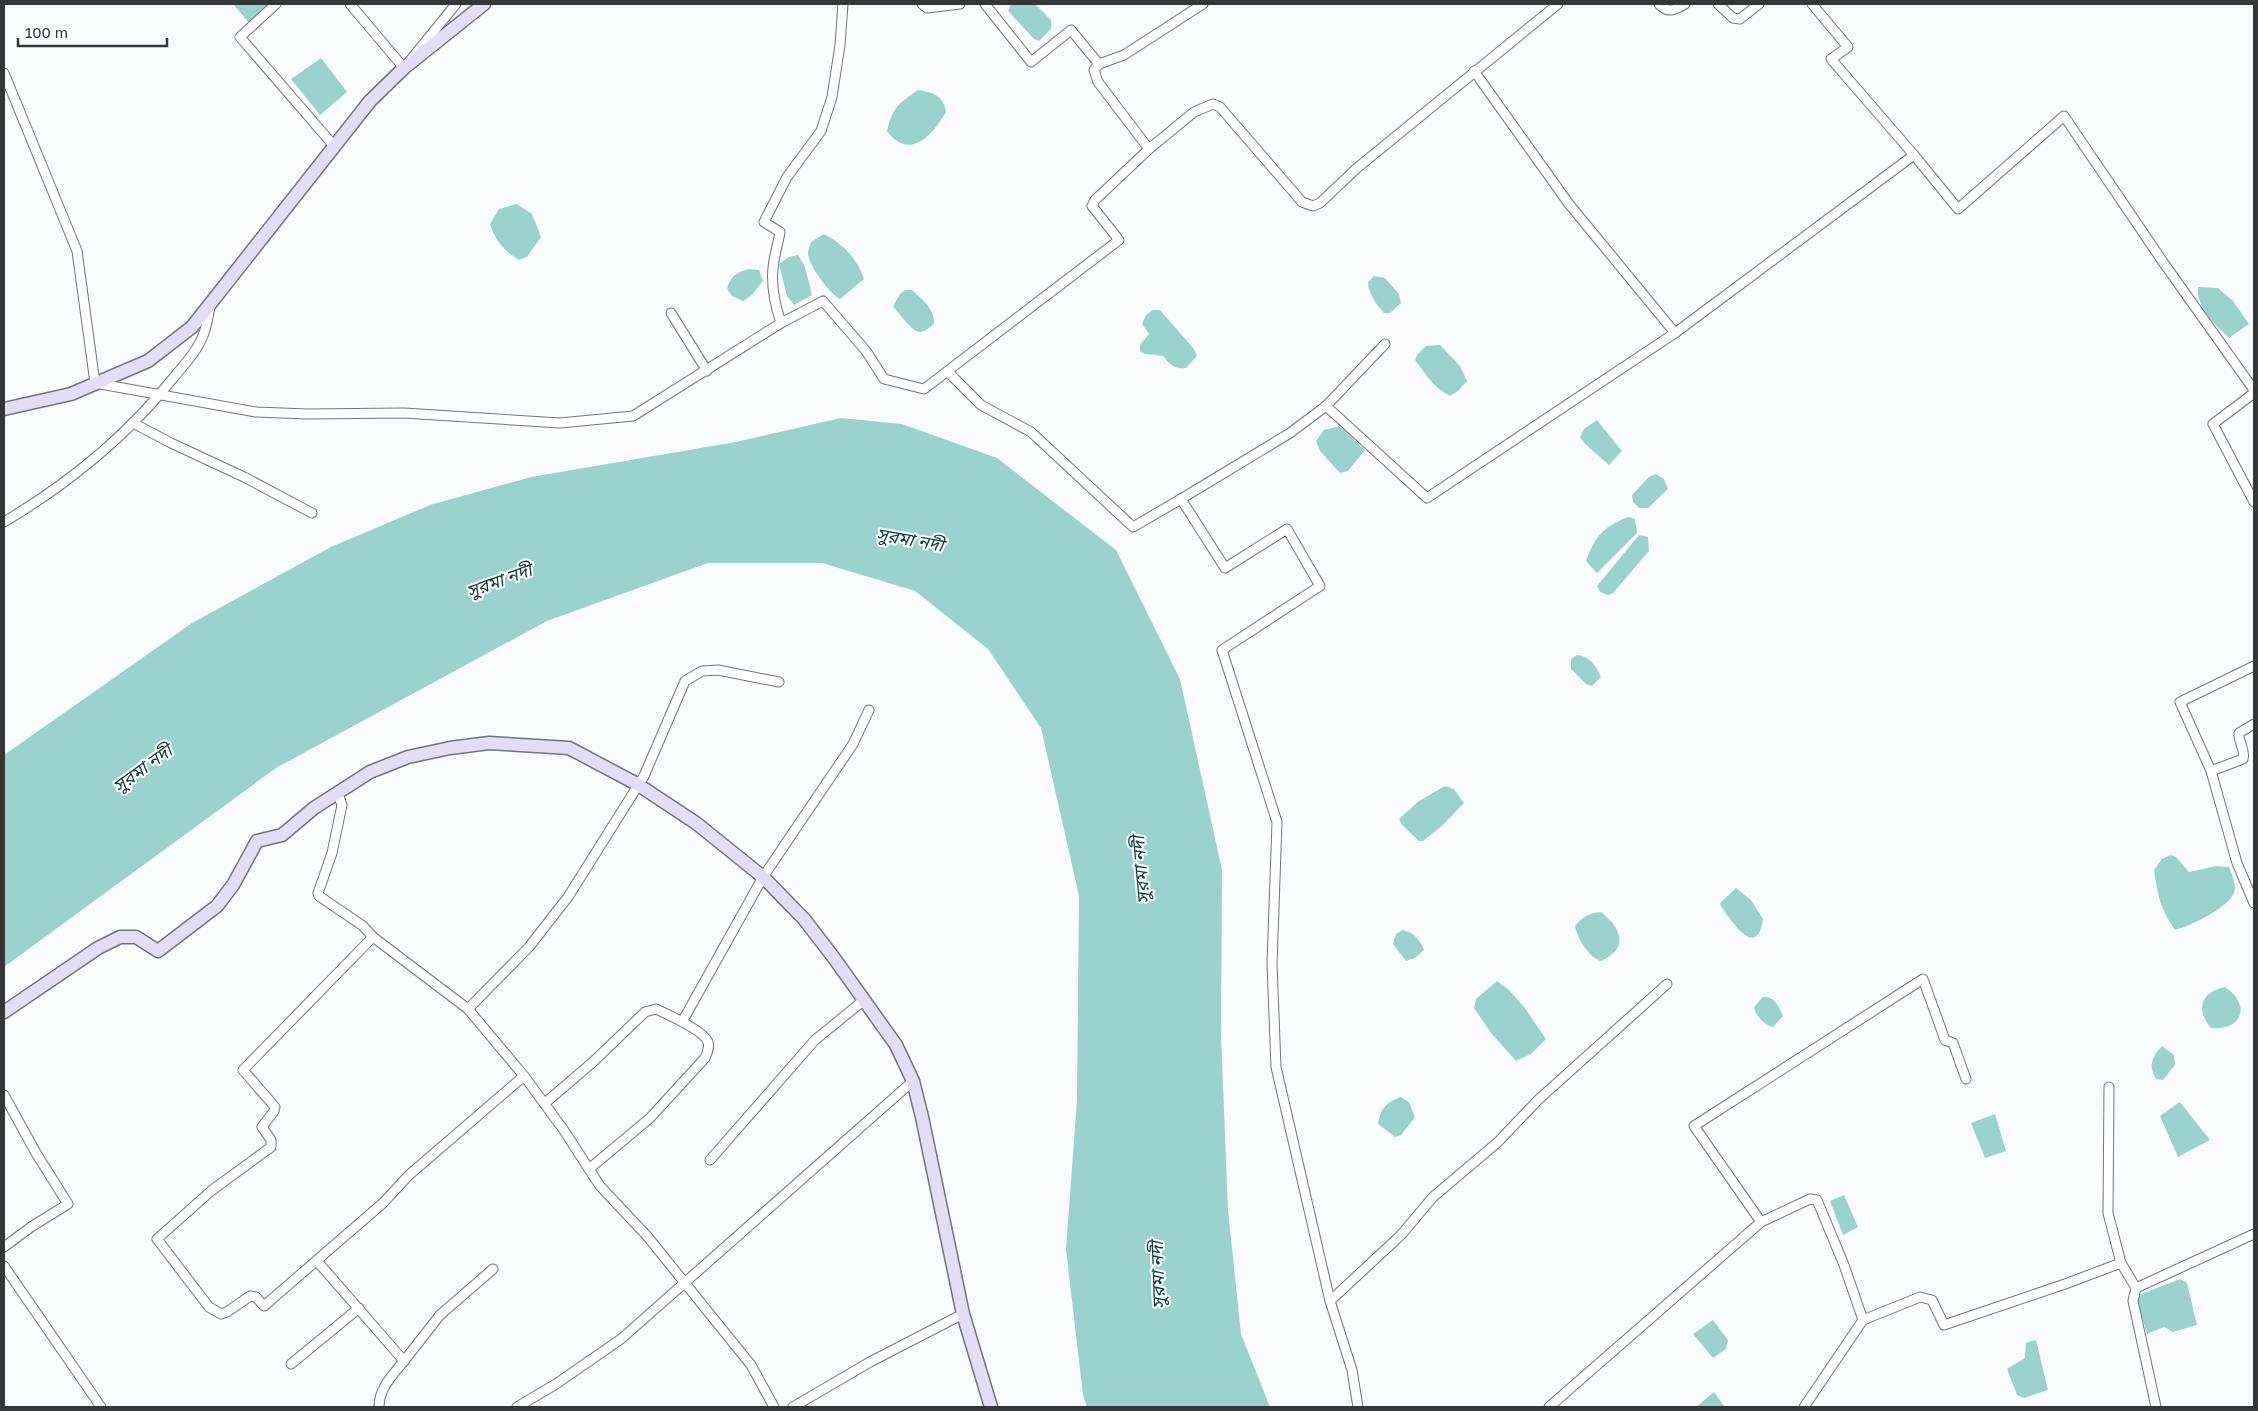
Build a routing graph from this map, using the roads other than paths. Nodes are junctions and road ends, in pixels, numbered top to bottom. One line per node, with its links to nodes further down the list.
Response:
1 (276, 4): 20 (street)
2 (350, 4): 17 (street)
3 (456, 4): 17 (street)
4 (484, 4): 17 (street)
5 (843, 4): 25 (street)
6 (922, 4): 7 (street)
7 (960, 4)
8 (985, 4): 16 (street)
9 (1203, 4): 16 (street)
10 (1558, 4): 18 (street)
11 (1659, 4): 12 (street)
12 (1685, 4)
13 (1718, 4): 14 (street)
14 (1759, 4)
15 (1812, 4): 22 (street)
16 (1099, 64): 21 (street)
17 (404, 68): 20 (street)
18 (1474, 71): 21 (street); 26 (street)
19 (4, 73): 30 (street)
20 (334, 146): 23 (street)
21 (1149, 150): 29 (street)
22 (1914, 155): 26 (street); 31 (street)
23 (210, 304): 30 (street); 32 (street)
24 (671, 313): 28 (street)
25 (781, 323): 28 (street); 29 (street)
26 (1675, 333): 33 (street)
27 (1385, 344): 33 (street)
28 (707, 370): 32 (street)
29 (948, 372): 36 (street)
30 (95, 383): 32 (street); 34 (street)
31 (2254, 392): 37 (street)
32 (160, 396): 35 (street)
33 (1326, 406): 36 (street)
34 (4, 409)
35 (133, 423): 38 (street); 39 (street)
36 (1181, 499): 72 (street)
37 (2254, 502)
38 (312, 513)
39 (4, 522)
40 (2254, 666): 44 (street)
41 (779, 682): 45 (street)
42 (870, 710): 47 (street)
43 (2254, 724): 44 (street)
44 (2211, 771): 48 (street)
45 (637, 784): 46 (street); 47 (street); 52 (street)
46 (338, 794): 49 (street); 53 (street)
47 (763, 877): 51 (street); 54 (street)
48 (2254, 903)
49 (373, 937): 52 (street); 66 (street)
50 (1667, 984): 72 (street)
51 (864, 1000): 57 (street); 61 (street)
52 (468, 1009): 55 (street)
53 (4, 1012)
54 (682, 1022): 60 (street); 62 (street)
55 (524, 1076): 60 (street); 66 (street)
56 (1966, 1079): 63 (street)
57 (913, 1080): 70 (street); 74 (street)
58 (2109, 1087): 67 (street)
59 (4, 1094): 65 (street)
60 (544, 1103): 62 (street)
61 (710, 1160)
62 (589, 1169): 70 (street)
63 (1761, 1222): 75 (street); 85 (street)
64 (2254, 1234): 71 (street)
65 (4, 1247)
66 (317, 1261): 73 (street)
67 (2121, 1263): 71 (street); 75 (street)
68 (4, 1266): 78 (street)
69 (493, 1269): 76 (street)
70 (686, 1283): 80 (street); 81 (street)
71 (2136, 1288): 87 (street)
72 (1330, 1301): 84 (street)
73 (359, 1308): 76 (street); 77 (street)
74 (963, 1314): 82 (street); 83 (street)
75 (1863, 1320): 86 (street)
76 (404, 1362): 79 (street)
77 (291, 1364)
78 (101, 1407)
79 (379, 1407)
80 (517, 1407)
81 (774, 1407)
82 (793, 1407)
83 (991, 1407)
84 (1358, 1407)
85 (1549, 1407)
86 (1804, 1407)
87 (2156, 1407)

